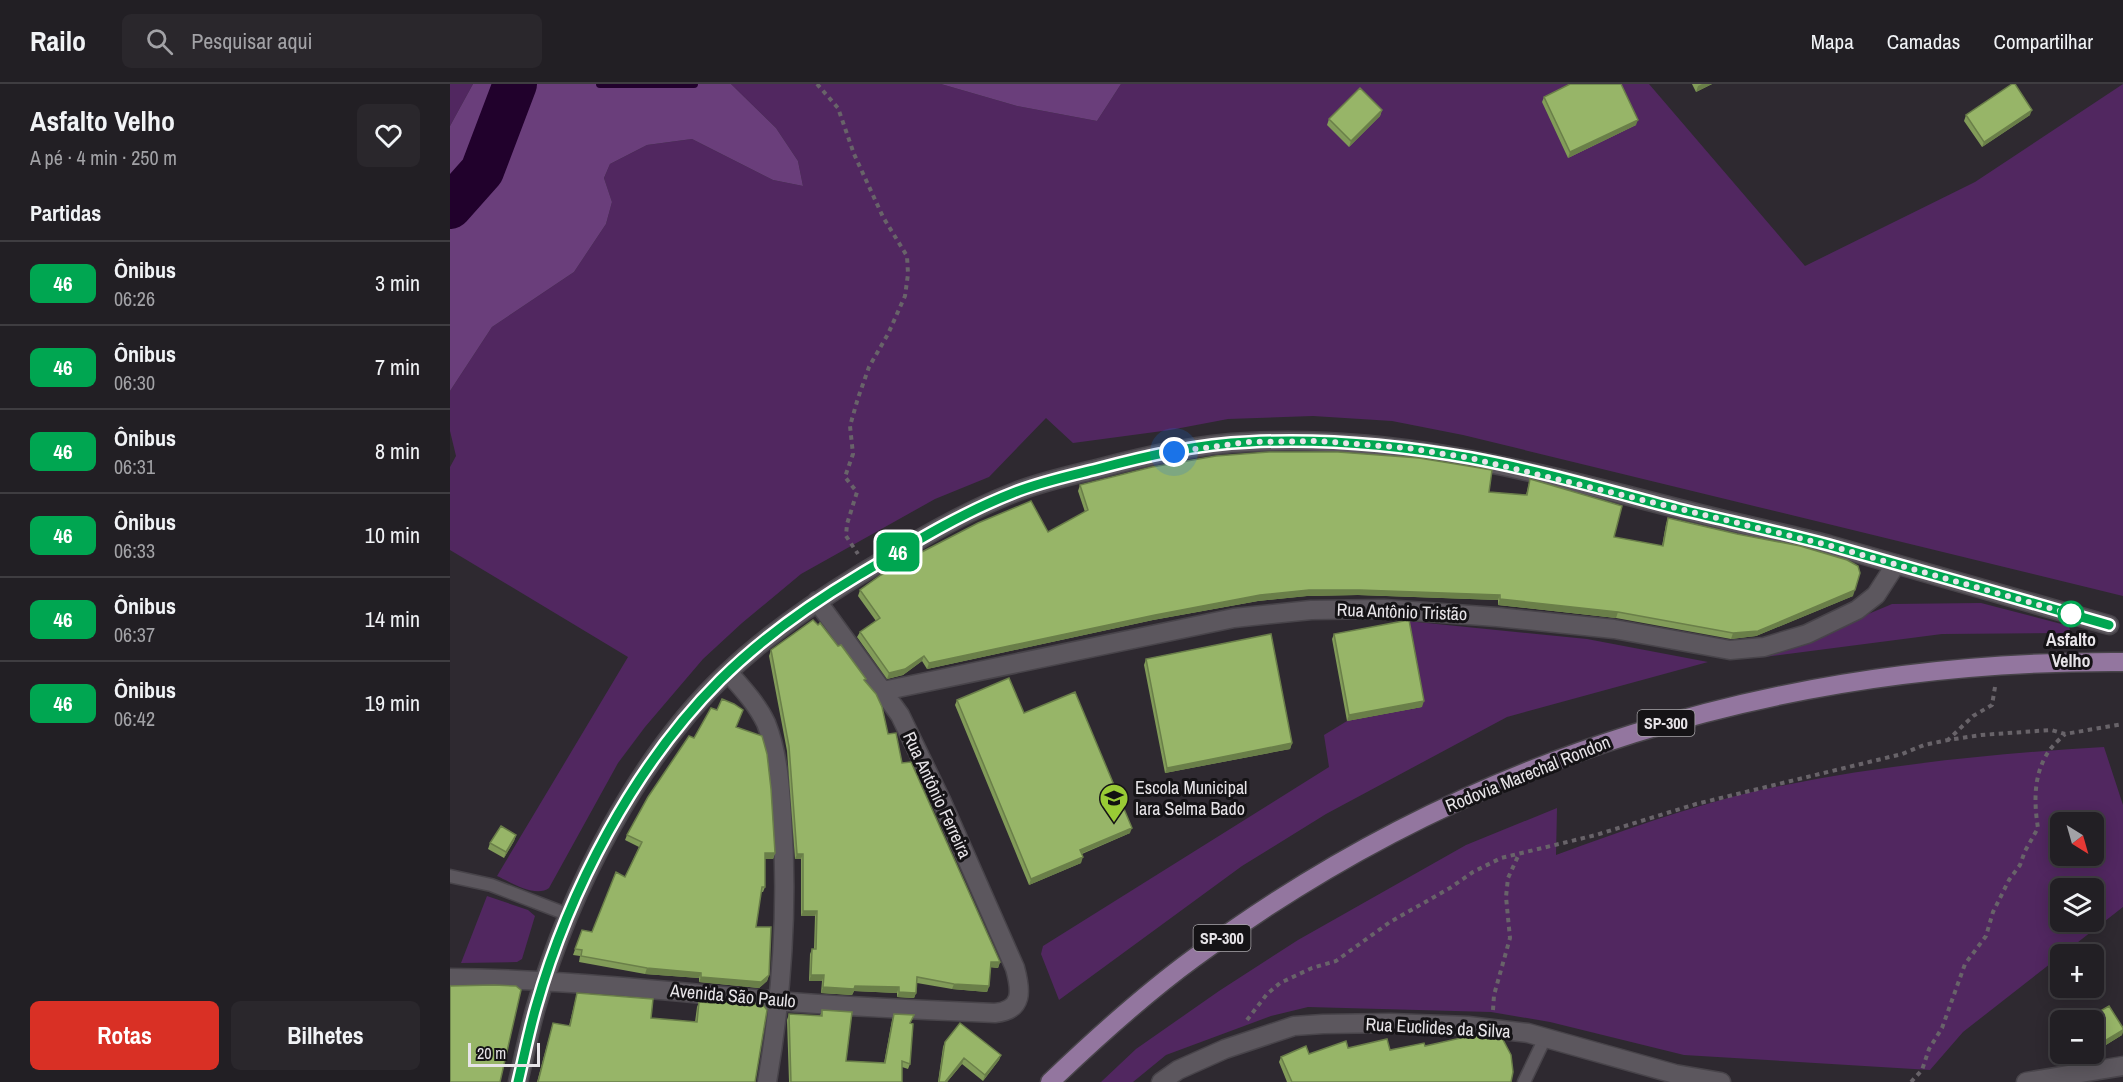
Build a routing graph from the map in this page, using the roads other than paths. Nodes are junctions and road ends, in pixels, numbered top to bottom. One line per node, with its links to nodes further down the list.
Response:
1 (1896, 564): 2 (street); 3 (street); 6 (street, Rua Antônio Tristão)
2 (817, 601): 5 (street); 6 (street, Rua Antônio Ferreira)
3 (2109, 625)
4 (2123, 662): 17 (main road, Rodovia Marechal Rondon / SP-300)
5 (728, 672): 8 (street); 11 (street)
6 (883, 691): 12 (street, Rua Antônio Ferreira)
7 (450, 876): 8 (lane)
8 (569, 915): 10 (street)
9 (450, 978): 10 (street, Avenida São Paulo)
10 (545, 980): 11 (street, Avenida São Paulo); 15 (street)
11 (779, 1001): 12 (street, Avenida São Paulo); 16 (street)
12 (1013, 1006)
13 (1545, 1038): 18 (street, Rua Euclides da Silva); 19 (lane); 20 (street, Rua Euclides da Silva)
14 (2123, 1066): 21 (street)
15 (518, 1082)
16 (768, 1082)
17 (1050, 1082)
18 (1161, 1082)
19 (1524, 1082)
20 (1720, 1082)
21 (2026, 1082)

